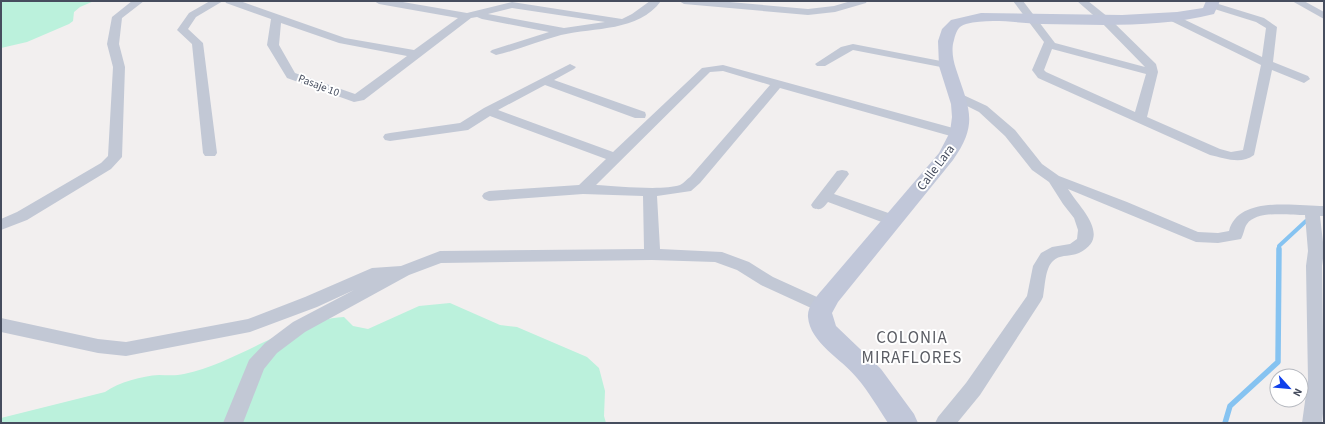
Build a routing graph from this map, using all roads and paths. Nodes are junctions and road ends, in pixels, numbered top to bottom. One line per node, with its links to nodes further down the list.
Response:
1 (139, 1): 48 (street)
2 (218, 1): 39 (street)
3 (230, 1): 16 (street)
4 (379, 1): 14 (street)
5 (490, 1): 13 (street)
6 (656, 1): 20 (street)
7 (684, 1): 8 (street)
8 (862, 1)
9 (1018, 1): 18 (street)
10 (1082, 1): 19 (street)
11 (1297, 1): 15 (street)
12 (1213, 3): 17 (street, Calle Lara); 26 (street)
13 (512, 5): 14 (street); 20 (street)
14 (471, 16): 21 (street); 24 (street)
15 (1324, 16)
16 (278, 17): 24 (street); 24 (street, Pasaje 10)
17 (1173, 18): 19 (street, Calle Lara); 26 (street)
18 (1033, 19): 19 (street, Calle Lara); 22 (street); 27 (street, Calle Lara)
19 (1104, 19): 29 (street)
20 (623, 22): 21 (street)
21 (565, 32): 23 (street)
22 (1049, 45): 29 (street); 36 (street)
23 (496, 52)
24 (415, 54)
25 (821, 64): 27 (street)
26 (1267, 64): 30 (street); 36 (street)
27 (946, 66): 33 (street, Calle Lara)
28 (570, 67): 31 (street)
29 (1152, 72): 36 (street)
30 (1304, 79)
31 (545, 81): 34 (street); 35 (street)
32 (778, 83): 37 (street); 40 (street); 44 (street)
33 (959, 97): 37 (street, Calle Lara); 42 (street)
34 (488, 111): 38 (street); 40 (street)
35 (640, 115)
36 (1140, 119)
37 (959, 134): 47 (street, Calle Lara)
38 (390, 137)
39 (210, 153)
40 (615, 157): 43 (street)
41 (842, 174): 47 (street)
42 (1054, 179): 46 (street); 55 (street)
43 (583, 189): 44 (street); 45 (street)
44 (650, 192): 49 (street)
45 (489, 196)
46 (1318, 211): 56 (street)
47 (892, 220): 51 (street, Calle Lara)
48 (1, 225)
49 (652, 254): 50 (street); 51 (street)
50 (403, 271): 52 (street); 53 (street)
51 (822, 307): 54 (street)
52 (1, 325)
53 (233, 423)
54 (904, 423)
55 (945, 423)
56 (1312, 423)

